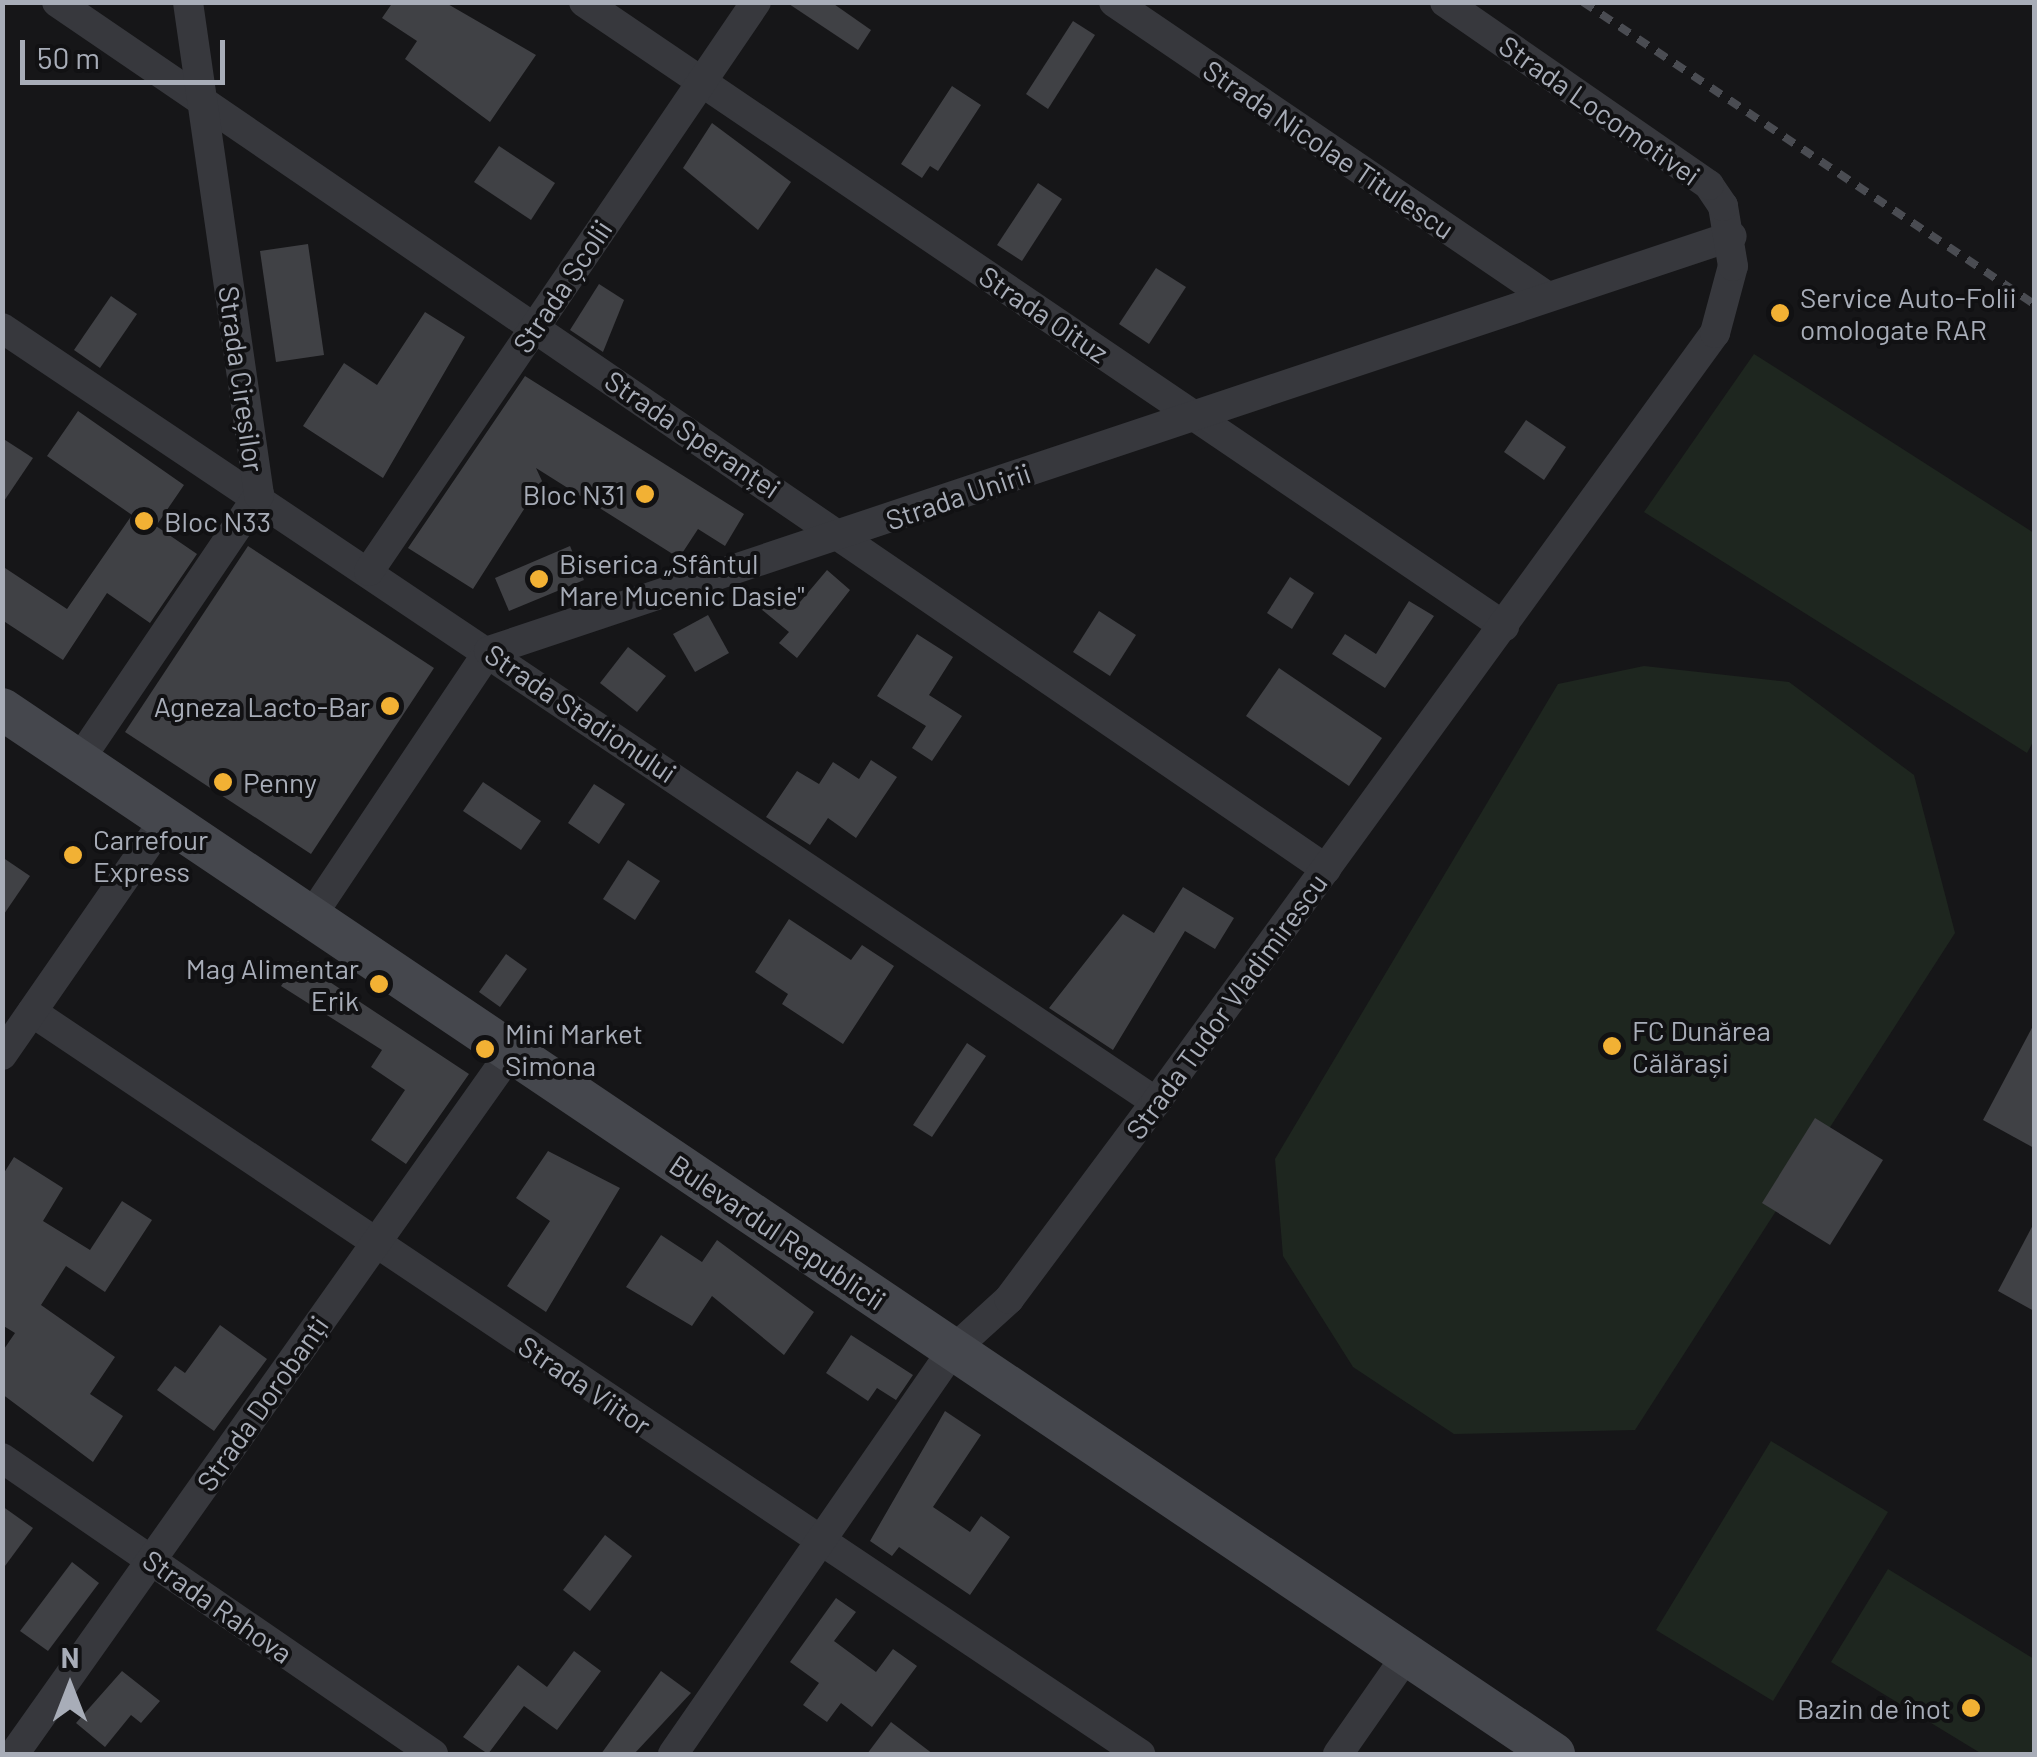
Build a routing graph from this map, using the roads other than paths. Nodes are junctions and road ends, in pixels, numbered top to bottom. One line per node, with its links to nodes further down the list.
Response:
1 (57, 2): 8 (street, Strada Speranței)
2 (188, 2): 8 (street, Strada Cireșilor)
3 (584, 2): 7 (street, Strada Oituz)
4 (756, 2): 7 (street, Strada Școlii)
5 (1114, 2): 10 (street, Strada Nicolae Titulescu)
6 (1444, 2): 9 (street, Strada Locomotivei)
7 (702, 83): 12 (street, Strada Școlii); 13 (street, Strada Oituz)
8 (203, 102): 12 (street, Strada Speranței); 14 (street, Strada Cireșilor)
9 (1732, 236): 10 (street, Strada Unirii); 17 (street, Strada Tudor Vladimirescu)
10 (1545, 295): 13 (street, Strada Unirii)
11 (2, 328): 14 (street, Strada Stadionului)
12 (533, 328): 15 (street, Strada Speranței); 16 (street, Strada Școlii)
13 (1196, 416): 15 (street, Strada Unirii); 17 (street, Strada Oituz)
14 (259, 495): 16 (street, Strada Stadionului); 20 (street, Strada Cireșilor)
15 (843, 534): 18 (street, Strada Unirii); 22 (street, Strada Speranței)
16 (369, 571): 18 (street, Strada Stadionului)
17 (1504, 626): 22 (street, Strada Tudor Vladimirescu)
18 (488, 651): 23 (street); 27 (street, Strada Stadionului)
19 (2, 709): 20 (main road, Bulevardul Republicii)
20 (78, 762): 21 (main road, Bulevardul Republicii)
21 (165, 820): 23 (main road, Bulevardul Republicii); 24 (street)
22 (1326, 870): 27 (street, Strada Tudor Vladimirescu)
23 (310, 918): 25 (main road, Bulevardul Republicii)
24 (32, 1012): 26 (street); 28 (street, Strada Viitor)
25 (510, 1052): 28 (street, Strada Dorobanți); 29 (main road, Bulevardul Republicii)
26 (2, 1054)
27 (1156, 1102): 29 (street, Strada Tudor Vladimirescu)
28 (374, 1243): 31 (street, Strada Viitor); 32 (street, Strada Dorobanți)
29 (954, 1350): 31 (street, Strada Tudor Vladimirescu); 33 (main road, Bulevardul Republicii)
30 (2, 1458): 32 (street, Strada Rahova)
31 (821, 1544): 36 (street, Strada Tudor Vladimirescu); 37 (street, Strada Viitor)
32 (152, 1560): 34 (street, Strada Dorobanți); 35 (street, Strada Rahova)
33 (1407, 1654): 38 (street); 39 (main road, Bulevardul Republicii)
34 (14, 1754)
35 (433, 1754)
36 (673, 1754)
37 (1140, 1754)
38 (1338, 1754)
39 (1554, 1754)

